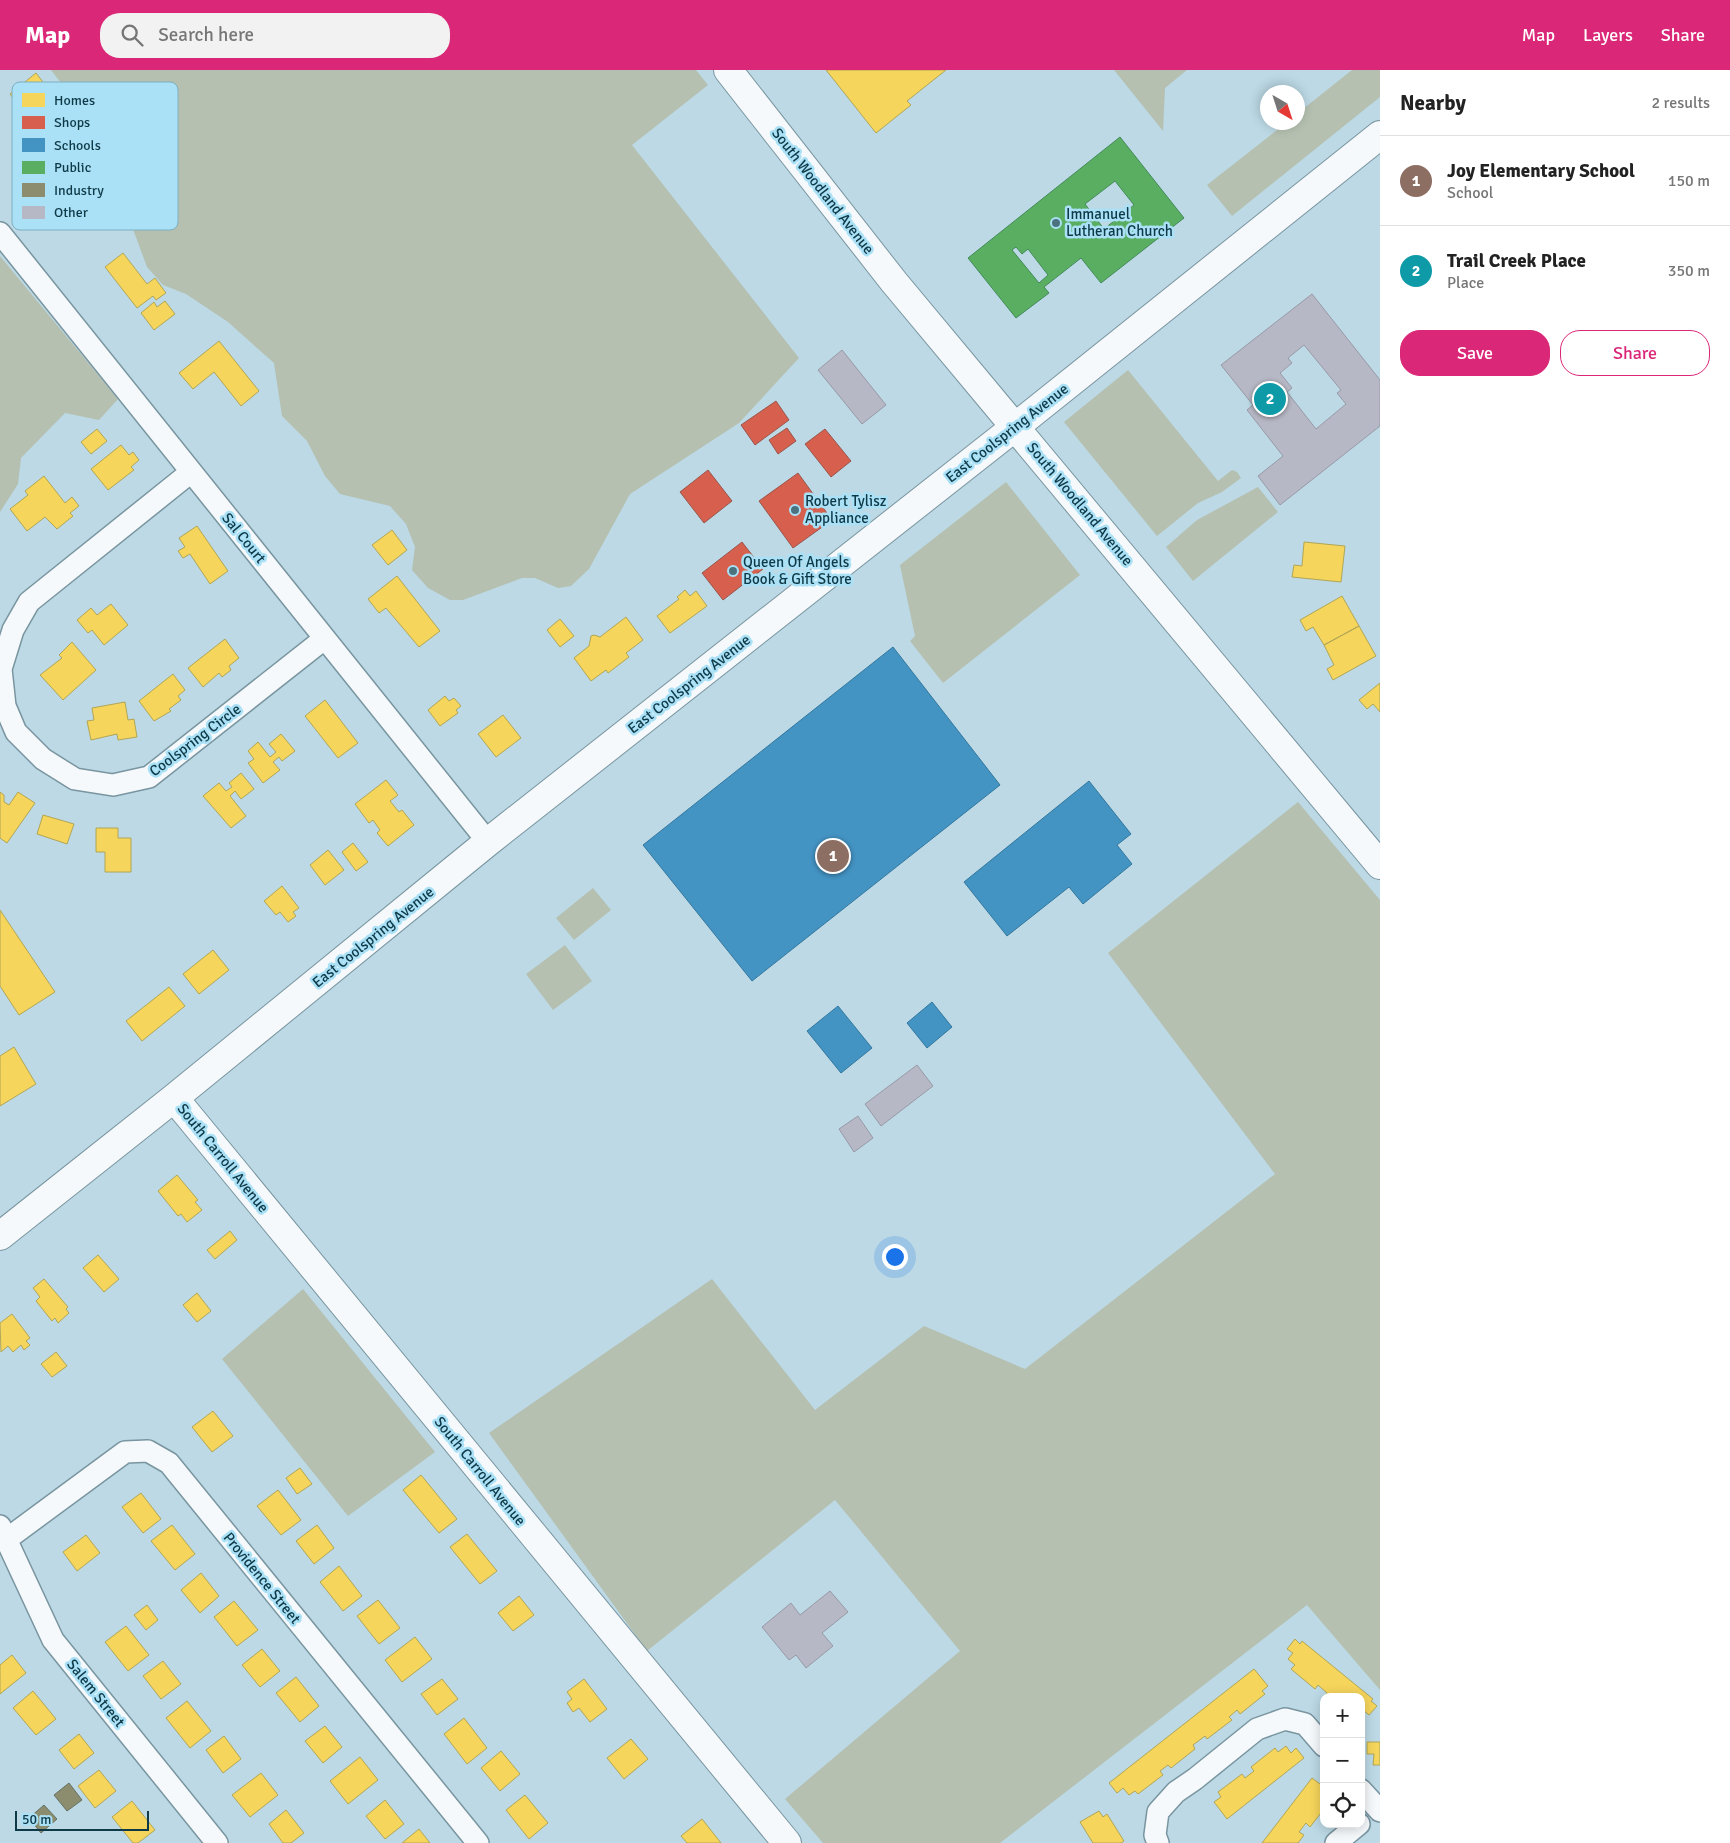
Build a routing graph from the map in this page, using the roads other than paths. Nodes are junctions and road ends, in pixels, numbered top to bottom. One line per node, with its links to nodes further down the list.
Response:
1 (728, 70): 4 (street, South Woodland Avenue)
2 (1380, 134): 4 (street, East Coolspring Avenue)
3 (0, 232): 5 (street, Sal Court)
4 (1015, 427): 7 (street, East Coolspring Avenue); 8 (street, South Woodland Avenue)
5 (191, 472): 6 (street, Sal Court); 6 (street, Coolspring Circle)
6 (324, 639): 7 (street, Sal Court)
7 (488, 842): 9 (street, East Coolspring Avenue)
8 (1380, 864)
9 (174, 1098): 10 (street, East Coolspring Avenue); 19 (street, South Carroll Avenue)
10 (0, 1236)
11 (4, 1533): 17 (street, Salem Street); 18 (street, Providence Street)
12 (1320, 1741): 20 (street)
13 (1365, 1795): 14 (street)
14 (1380, 1813): 15 (street)
15 (1365, 1821)
16 (1355, 1828): 21 (street)
17 (217, 1843)
18 (478, 1843)
19 (787, 1843)
20 (1158, 1843)
21 (1336, 1843)

